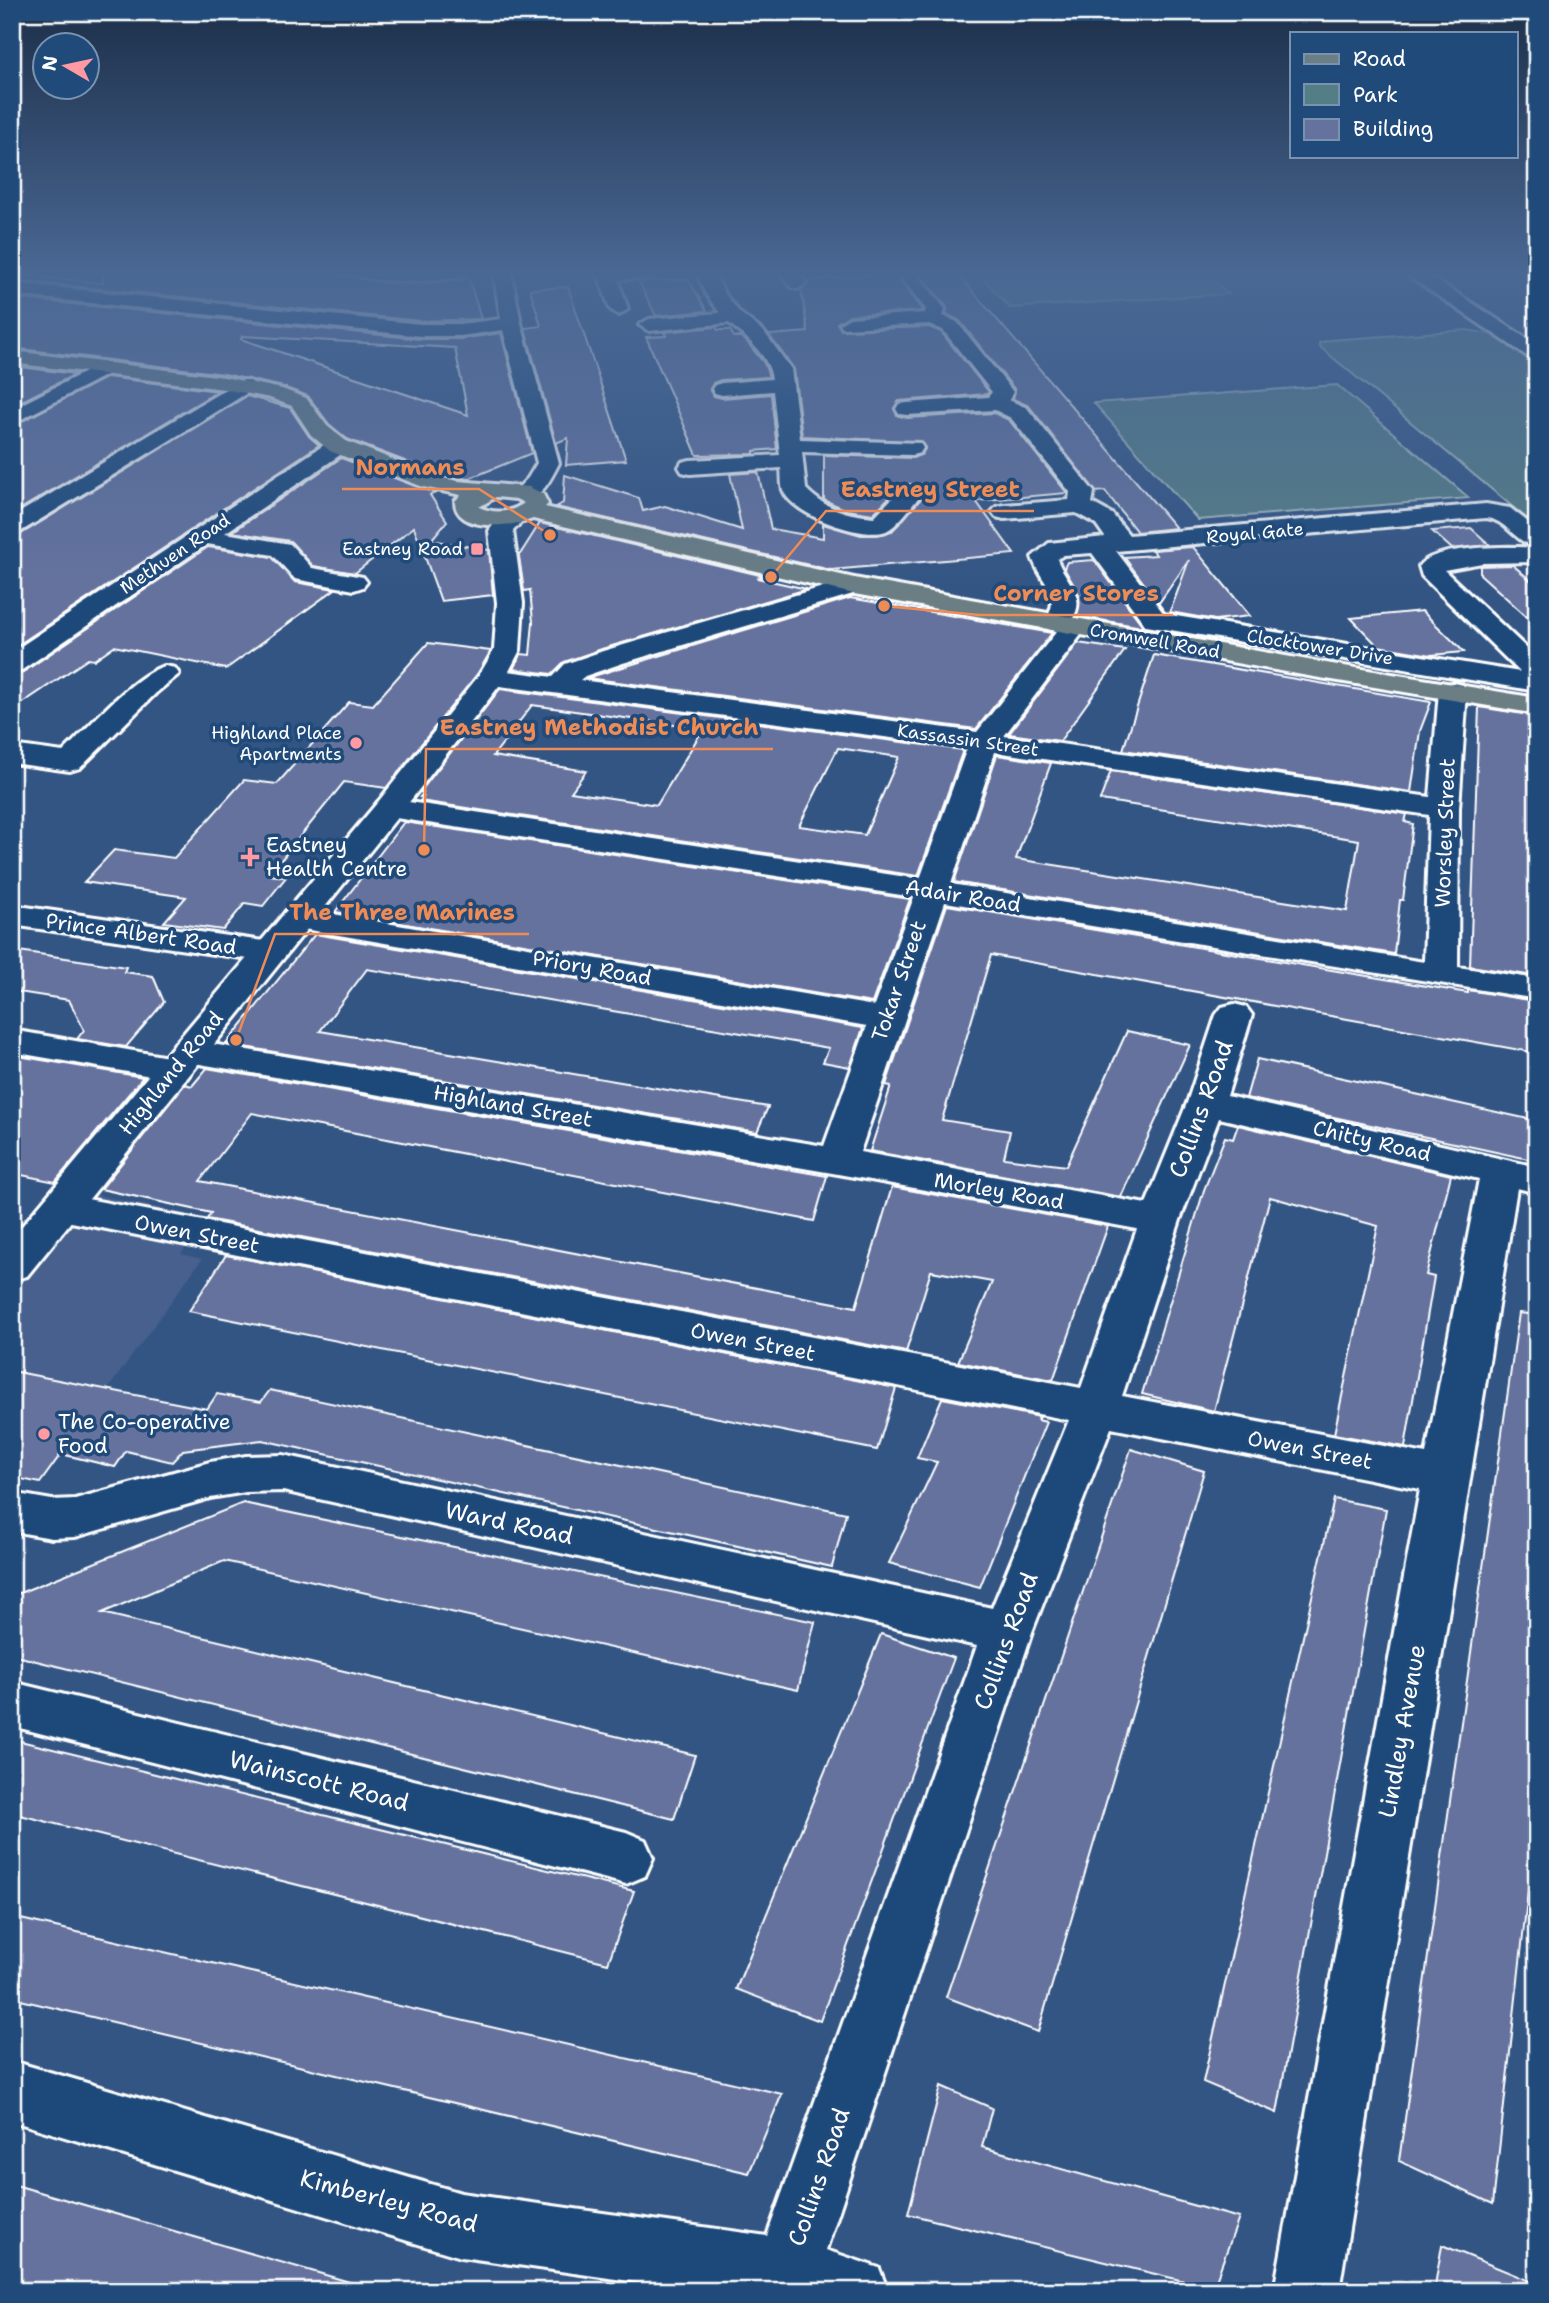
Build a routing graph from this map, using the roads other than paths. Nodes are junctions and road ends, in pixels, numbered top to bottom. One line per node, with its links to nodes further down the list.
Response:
1 (84, 379): 11 (street)
2 (194, 379): 7 (main road)
3 (526, 379): 20 (street, Highland Road)
4 (784, 379): 6 (street)
5 (993, 379): 9 (street)
6 (785, 384): 8 (street); 14 (street)
7 (245, 386): 12 (main road); 23 (street)
8 (722, 389)
9 (998, 403): 10 (street); 19 (street)
10 (907, 410)
11 (12, 418)
12 (338, 446): 16 (main road); 24 (street, Methuen Road)
13 (912, 448): 14 (street)
14 (792, 453): 15 (street); 18 (street)
15 (691, 467)
16 (431, 482): 17 (main road); 21 (main road)
17 (494, 491): 20 (main road, Cromwell Road); 21 (main road)
18 (912, 491)
19 (1080, 506): 22 (street); 25 (street, Clocktower Drive)
20 (523, 507): 21 (main road, Cromwell Road); 27 (street, Highland Road); 29 (main road, Cromwell Road)
21 (468, 509): 27 (street, Highland Road)
22 (1004, 512)
23 (12, 527)
24 (201, 536): 28 (street); 31 (street, Methuen Road)
25 (1111, 544): 26 (street, Royal Gate); 30 (street, Royal Gate); 35 (street, Clocktower Drive)
26 (1535, 547): 32 (street)
27 (503, 564): 34 (street, Highland Road)
28 (354, 582)
29 (854, 586): 30 (main road, Cromwell Road); 36 (street)
30 (1066, 625): 37 (main road, Cromwell Road); 39 (street, Tokar Street)
31 (12, 664)
32 (1537, 673)
33 (165, 674): 40 (street)
34 (492, 677): 36 (street, Kassassin Street); 41 (street, Highland Road)
35 (1537, 683)
36 (561, 685): 39 (street, Kassassin Street)
37 (1452, 691): 38 (main road, Cromwell Road); 42 (street, Worsley Street)
38 (1537, 706)
39 (984, 742): 42 (street, Kassassin Street); 43 (street, Tokar Street)
40 (12, 754)
41 (389, 808): 43 (street, Adair Road); 45 (street, Highland Road)
42 (1444, 808): 47 (street, Worsley Street)
43 (931, 890): 47 (street, Adair Road); 50 (street, Tokar Street)
44 (12, 915): 46 (street, Prince Albert Road)
45 (298, 918): 46 (street, Highland Road); 50 (street, Priory Road)
46 (270, 952): 52 (street, Highland Road)
47 (1441, 975): 48 (street, Adair Road)
48 (1537, 989)
49 (1234, 1015): 53 (street, Collins Road)
50 (886, 1019): 54 (street, Tokar Street)
51 (12, 1041): 52 (street, Highland Street)
52 (181, 1060): 54 (street, Highland Street); 56 (street, Highland Road)
53 (1206, 1102): 55 (street, Chitty Road); 57 (street, Collins Road)
54 (838, 1161): 57 (street, Morley Road)
55 (1518, 1176): 60 (street, Lindley Avenue)
56 (61, 1207): 58 (street, Highland Road); 59 (street, Owen Street)
57 (1160, 1220): 59 (street, Collins Road)
58 (12, 1266)
59 (1096, 1408): 60 (street, Owen Street); 62 (street, Collins Road)
60 (1445, 1476): 68 (street, Lindley Avenue)
61 (12, 1512): 62 (street, Ward Road)
62 (1007, 1632): 66 (street, Collins Road)
63 (12, 1704): 64 (street, Wainscott Road)
64 (626, 1857)
65 (12, 2091): 66 (street, Kimberley Road)
66 (786, 2272): 67 (street, Kimberley Road)
67 (856, 2291)
68 (1306, 2291)

